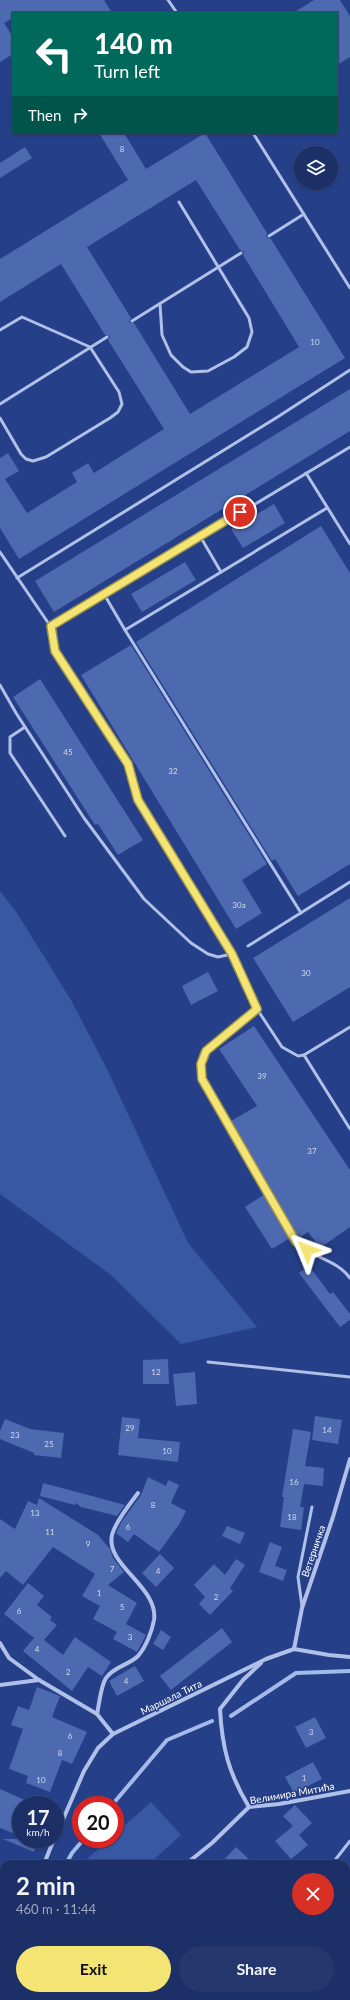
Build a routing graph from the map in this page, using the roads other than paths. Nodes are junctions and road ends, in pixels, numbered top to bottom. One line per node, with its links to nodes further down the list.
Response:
1 (168, 0): 2 (lane)
2 (176, 12)
3 (254, 134): 5 (lane)
4 (179, 202): 8 (lane)
5 (304, 214): 6 (lane); 9 (lane)
6 (269, 236)
7 (241, 253): 8 (lane)
8 (218, 267): 10 (lane); 10 (lane)
9 (350, 288)
10 (160, 304): 11 (lane)
11 (132, 321)
12 (0, 330): 14 (lane)
13 (107, 337): 14 (lane)
14 (90, 347): 16 (lane); 17 (lane)
15 (350, 370): 25 (lane)
16 (0, 404)
17 (0, 418)
18 (350, 447): 19 (lane)
19 (306, 473): 20 (lane); 21 (lane)
20 (327, 508): 22 (lane); 24 (lane)
21 (200, 536): 24 (lane); 26 (lane)
22 (350, 544)
23 (0, 552): 25 (lane)
24 (221, 572): 28 (lane)
25 (17, 578): 27 (lane)
26 (104, 594): 27 (lane); 28 (lane)
27 (51, 626): 35 (lane)
28 (125, 630): 33 (lane)
29 (0, 684): 30 (lane)
30 (25, 727): 31 (lane); 35 (lane)
31 (65, 836)
32 (350, 882): 33 (lane)
33 (301, 912): 34 (lane)
34 (248, 946)
35 (232, 954): 36 (lane)
36 (257, 1009): 38 (lane); 40 (lane)
37 (350, 1027): 38 (lane)
38 (304, 1055): 39 (lane)
39 (350, 1129)
40 (350, 1278)
41 (208, 1362): 42 (lane)
42 (350, 1377)
43 (350, 1459): 46 (street, Ветерничка)
44 (138, 1493): 53 (street)
45 (312, 1507): 46 (lane)
46 (302, 1608): 48 (street, Ветерничка)
47 (0, 1643): 51 (street)
48 (294, 1649): 49 (street, Маршала Тита); 50 (street, Маршала Тита)
49 (350, 1657)
50 (266, 1659): 54 (street, Маршала Тита); 56 (street)
51 (39, 1680): 52 (street); 53 (street)
52 (0, 1685)
53 (97, 1714): 54 (street)
54 (113, 1734): 57 (street, Маршала Тита)
55 (350, 1791): 56 (street, Велимира Митића)
56 (249, 1807): 61 (street, Велимира Митића)
57 (64, 1817)
58 (350, 1841): 62 (lane)
59 (51, 1848): 60 (street, Маршала Тита)
60 (46, 1860)
61 (191, 1860)
62 (335, 1860)

